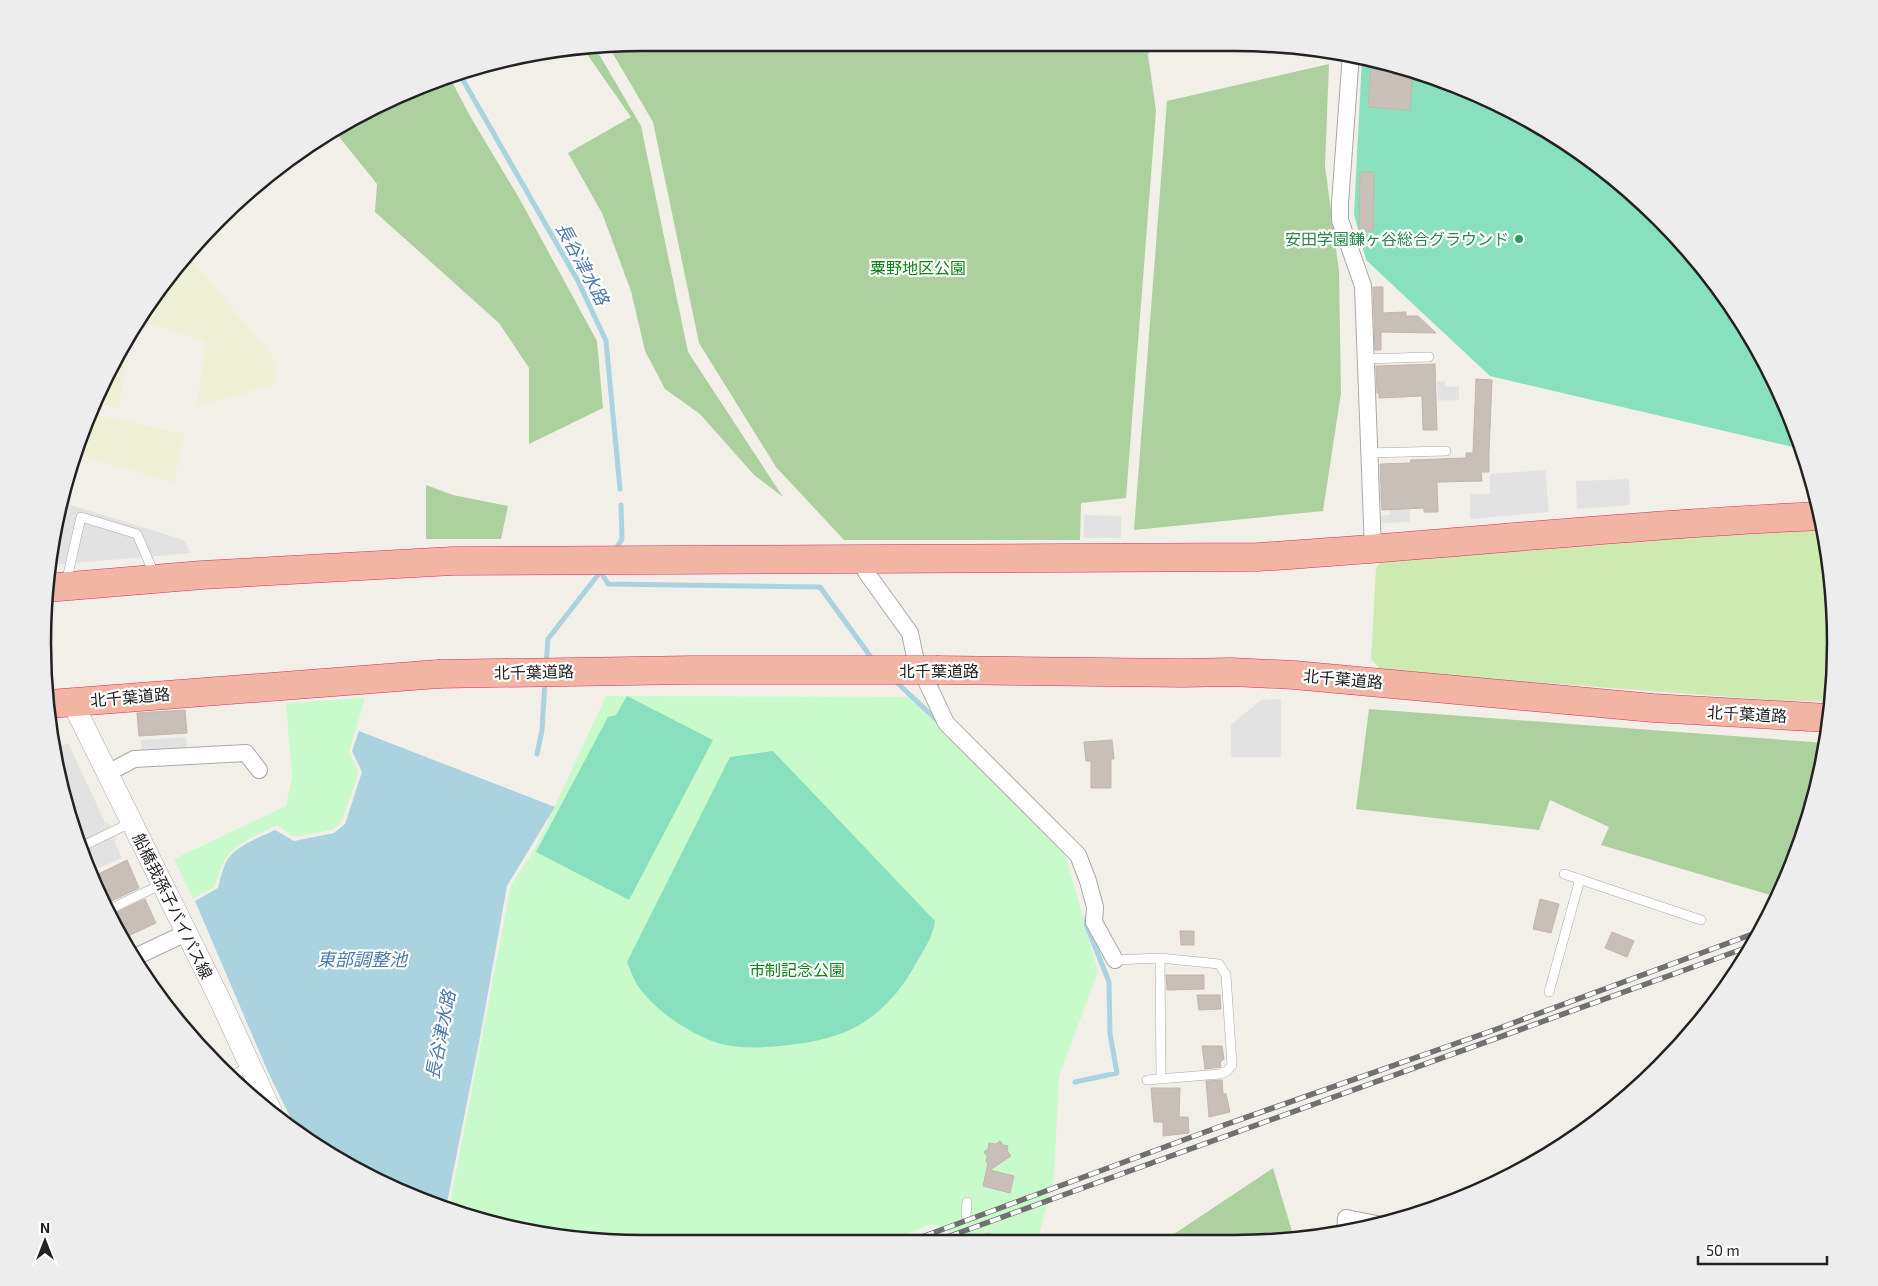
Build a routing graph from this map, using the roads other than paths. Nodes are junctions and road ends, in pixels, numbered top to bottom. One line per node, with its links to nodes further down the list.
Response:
1 (1350, 63): 3 (street)
2 (1429, 357): 3 (lane)
3 (1365, 359): 5 (street)
4 (1446, 451): 5 (lane)
5 (1368, 453): 7 (street)
6 (1813, 517): 7 (highway)
7 (1373, 549): 9 (highway)
8 (866, 572): 25 (street)
9 (156, 579): 10 (highway); 10 (lane)
10 (56, 587)
11 (60, 703): 12 (highway, 北千葉道路, bridge); 14 (street, 船橋我孫子バイパス線)
12 (1822, 718)
13 (259, 770): 14 (street)
14 (108, 773): 15 (street, 船橋我孫子バイパス線)
15 (132, 822): 16 (lane); 19 (street, 船橋我孫子バイパス線)
16 (87, 844)
17 (1564, 874): 18 (lane)
18 (1580, 879): 21 (lane); 26 (lane)
19 (163, 884): 20 (lane); 22 (street, 船橋我孫子バイパス線)
20 (113, 907)
21 (1701, 920)
22 (186, 933): 23 (street); 27 (street, 船橋我孫子バイパス線)
23 (140, 955)
24 (1160, 958): 25 (lane); 29 (lane); 29 (lane)
25 (1115, 960)
26 (1549, 992)
27 (250, 1066): 28 (lane); 31 (street, 船橋我孫子バイパス線)
28 (237, 1073)
29 (1161, 1079): 30 (lane)
30 (1147, 1080)
31 (265, 1098)
32 (967, 1202): 33 (lane)
33 (966, 1215)
34 (1360, 1221): 35 (street)
35 (1346, 1224)

